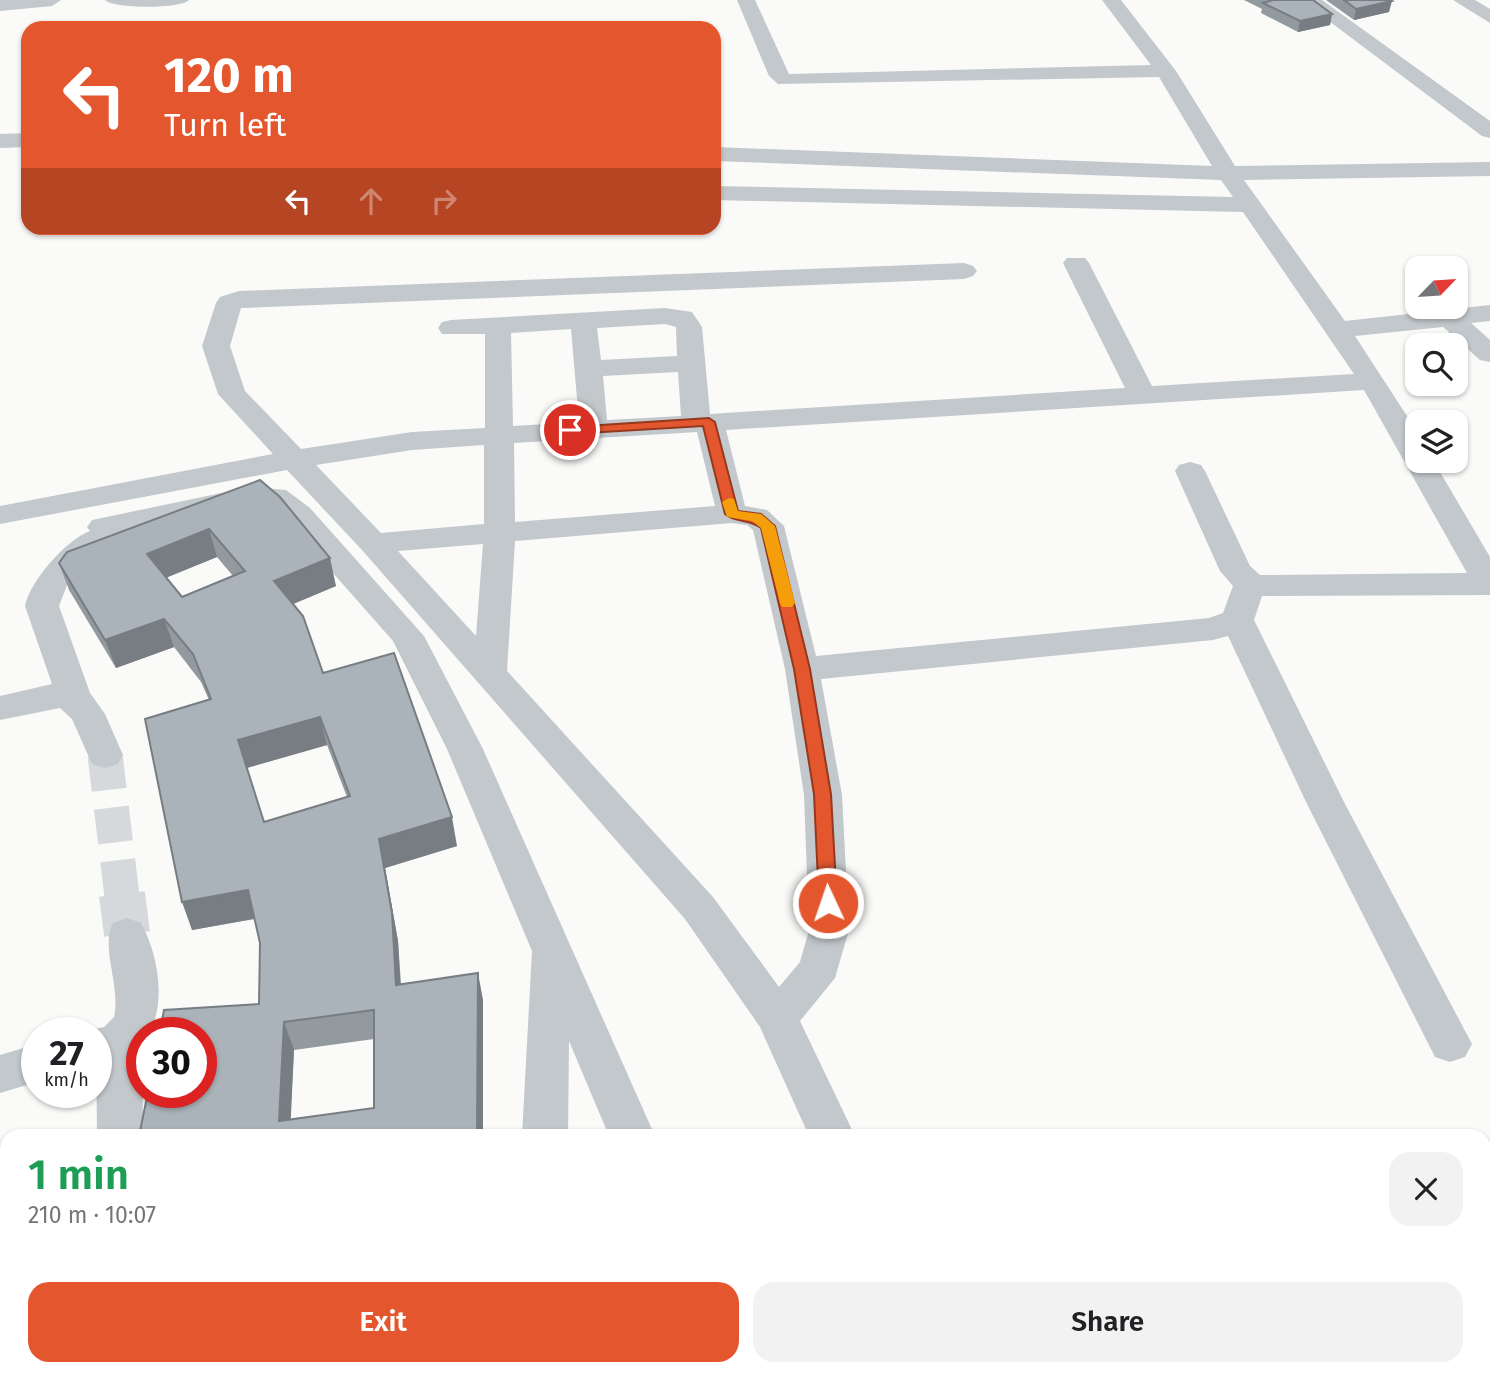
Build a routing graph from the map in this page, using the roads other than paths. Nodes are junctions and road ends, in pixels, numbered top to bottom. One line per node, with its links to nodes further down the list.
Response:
1 (52, 0): 8 (street)
2 (114, 0): 3 (street)
3 (180, 0)
4 (746, 0): 10 (street)
5 (1111, 0): 10 (street)
6 (1310, 0): 11 (street)
7 (1462, 0): 9 (street)
8 (0, 5)
9 (1490, 18)
10 (1166, 71): 16 (street)
11 (1490, 131)
12 (21, 140): 13 (street)
13 (0, 141)
14 (721, 154): 16 (street)
15 (1490, 169): 16 (street)
16 (1228, 173): 18 (street)
17 (721, 193): 18 (street)
18 (1252, 205): 28 (street)
19 (1076, 263): 33 (street)
20 (964, 271): 38 (street)
21 (1490, 313): 22 (street)
22 (1468, 316)
23 (1439, 319): 28 (street)
24 (1449, 319): 29 (street)
25 (583, 320): 26 (street); 30 (street); 31 (street)
26 (498, 325): 27 (street); 36 (street)
27 (451, 328)
28 (1338, 330): 32 (street)
29 (1490, 354)
30 (692, 363): 31 (street); 34 (street)
31 (588, 369): 35 (street)
32 (1373, 381): 33 (street); 37 (street)
33 (1142, 395): 34 (street)
34 (702, 422): 35 (street); 42 (street)
35 (594, 429): 36 (street)
36 (501, 435): 38 (street); 44 (street)
37 (1405, 437)
38 (296, 459): 41 (street); 45 (street)
39 (1190, 471): 46 (street)
40 (1425, 473): 47 (street)
41 (97, 513): 43 (street); 51 (street); 55 (street)
42 (732, 514): 44 (street); 49 (street)
43 (0, 515)
44 (500, 533): 45 (street); 50 (street)
45 (373, 543): 50 (street)
46 (1250, 584): 47 (street); 48 (street)
47 (1489, 584)
48 (1237, 620): 49 (street); 58 (street)
49 (802, 669): 56 (street)
50 (490, 673): 56 (street)
51 (74, 698): 52 (street); 53 (street)
52 (0, 708)
53 (105, 755)
54 (127, 934): 57 (street)
55 (550, 946): 63 (street); 64 (street)
56 (777, 1017): 65 (street)
57 (112, 1039)
58 (1450, 1044)
59 (21, 1068): 60 (street)
60 (0, 1074)
61 (112, 1079): 62 (street)
62 (119, 1129)
63 (545, 1129)
64 (629, 1129)
65 (829, 1129)

